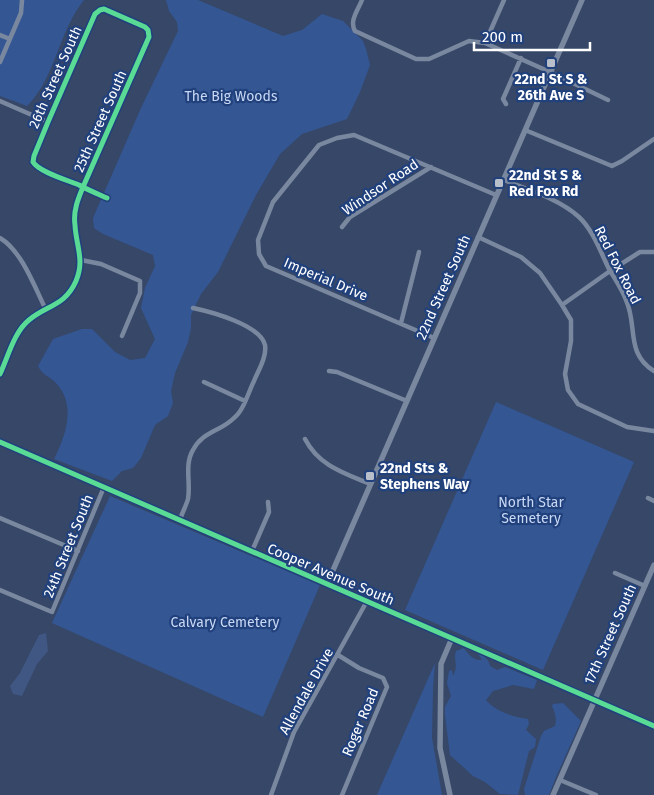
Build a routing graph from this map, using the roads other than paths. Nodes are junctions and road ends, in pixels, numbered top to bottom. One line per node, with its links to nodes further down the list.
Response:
1 (22, 0): 7 (street)
2 (362, 0): 8 (street)
3 (504, 0): 8 (street)
4 (582, 0): 11 (street, 22nd Street South)
5 (95, 14): 15 (street, 26th Street South); 20 (street, 25th Street South)
6 (0, 35): 7 (street)
7 (10, 39): 10 (street)
8 (485, 42): 9 (street)
9 (521, 58): 11 (street); 14 (street)
10 (0, 62)
11 (550, 72): 12 (street); 16 (street, 22nd Street South)
12 (608, 100)
13 (0, 101): 15 (street)
14 (506, 104)
15 (48, 122): 20 (street, 26th Street South)
16 (525, 130): 17 (street); 19 (street, 22nd Street South)
17 (654, 139)
18 (431, 167): 21 (street, Imperial Drive); 23 (street, Windsor Road); 33 (street, Imperial Drive)
19 (504, 180): 21 (street, 22nd Street South); 29 (street, Red Fox Road)
20 (83, 187): 22 (street); 28 (street, 25th Street South)
21 (496, 195): 24 (street, 22nd Street South)
22 (108, 198)
23 (342, 227)
24 (478, 237): 30 (street); 35 (street, 22nd Street South)
25 (0, 238): 32 (street)
26 (419, 252): 33 (street)
27 (654, 252): 29 (street)
28 (81, 260): 32 (street, 25th Street South); 34 (street)
29 (610, 271): 30 (street); 39 (street, Red Fox Road)
30 (562, 305): 44 (street)
31 (193, 308): 37 (street)
32 (46, 310): 40 (street, 25th Street South)
33 (401, 323): 35 (street, Imperial Drive)
34 (122, 336)
35 (434, 338): 43 (street, 22nd Street South)
36 (270, 339): 37 (street)
37 (262, 340): 42 (street)
38 (329, 371): 43 (street)
39 (654, 371)
40 (0, 374)
41 (204, 382): 42 (street)
42 (245, 401): 53 (street)
43 (407, 401): 47 (street, 22nd Street South)
44 (654, 431)
45 (305, 439): 47 (street)
46 (0, 442): 48 (street, Cooper Avenue South)
47 (370, 484): 58 (street, 22nd Street South)
48 (104, 487): 53 (street, Cooper Avenue South); 54 (street, 24th Street South)
49 (648, 498): 50 (street)
50 (654, 501)
51 (268, 502): 55 (street)
52 (0, 518): 54 (street)
53 (180, 520): 55 (street, Cooper Avenue South)
54 (78, 551): 60 (street, 24th Street South)
55 (252, 552): 58 (street, Cooper Avenue South)
56 (654, 565): 59 (street, 17th Street South)
57 (615, 573): 59 (street)
58 (327, 584): 61 (street, Cooper Avenue South)
59 (645, 586): 64 (street, 17th Street South)
60 (0, 590)
61 (367, 601): 62 (street, Cooper Avenue South); 63 (street, Allendale Drive)
62 (452, 638): 64 (street, Cooper Avenue South); 69 (street)
63 (338, 655): 67 (street, Allendale Drive); 68 (street, Roger Road)
64 (594, 700): 65 (street, Cooper Avenue South); 66 (street, 17th Street South)
65 (654, 726)
66 (560, 780): 70 (street, 17th Street South); 71 (street)
67 (271, 795)
68 (342, 795)
69 (450, 795)
70 (553, 795)
71 (596, 795)

